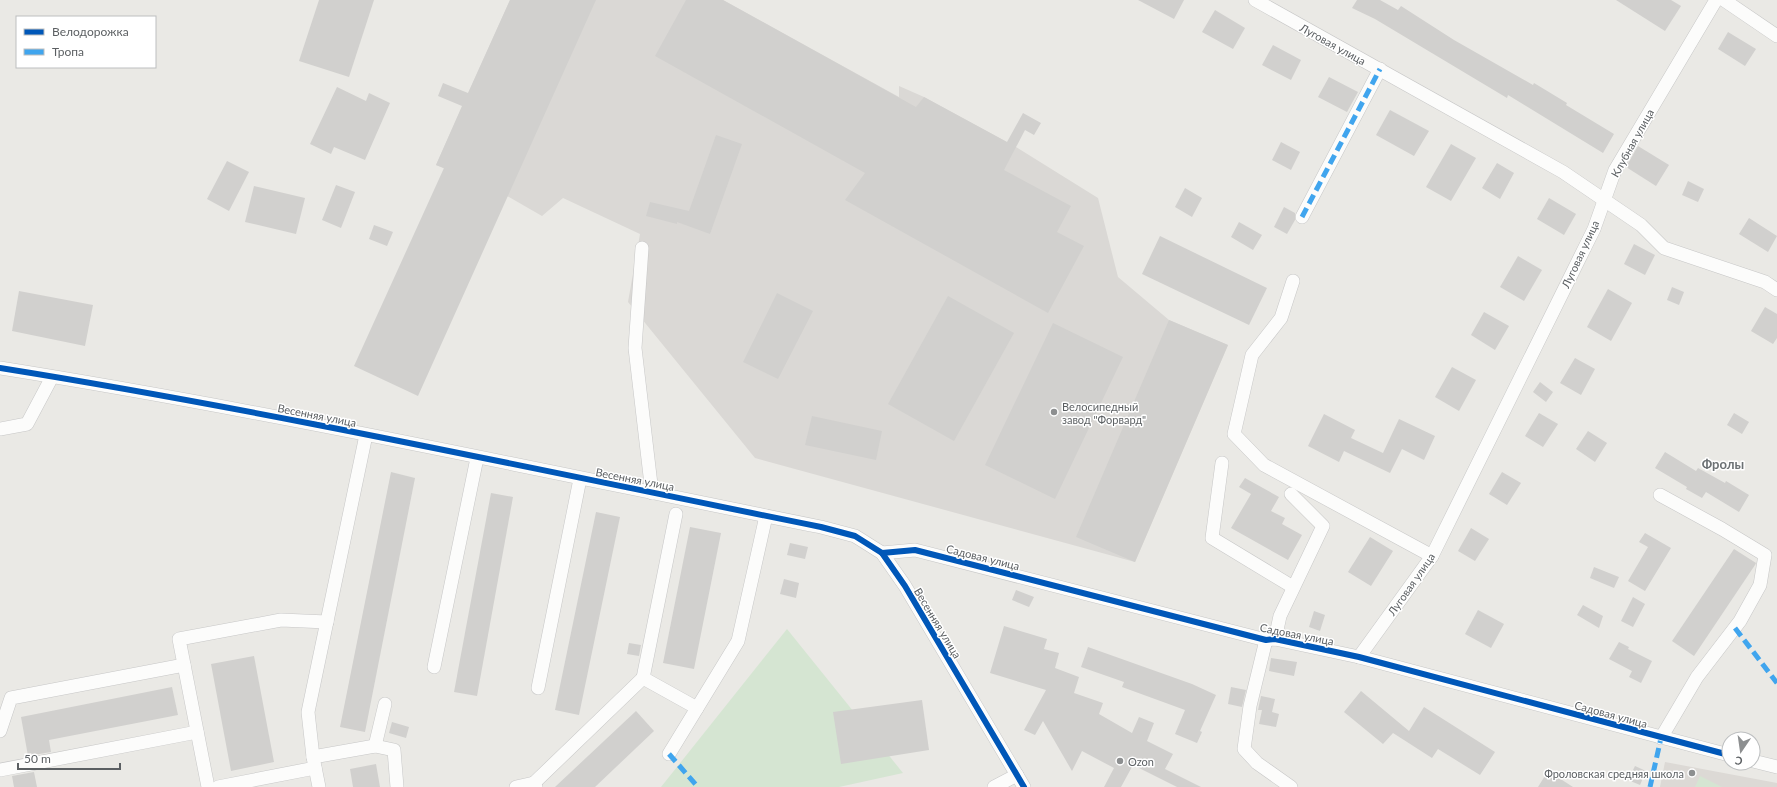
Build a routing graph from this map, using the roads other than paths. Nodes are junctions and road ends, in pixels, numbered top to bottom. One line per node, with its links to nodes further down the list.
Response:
1 (1255, 0): 5 (street, Луговая улица)
2 (1716, 0): 6 (street, Клубная улица)
3 (1724, 0): 4 (street)
4 (1777, 36)
5 (1380, 69): 6 (street, Луговая улица); 7 (street)
6 (1604, 199): 10 (street); 24 (street, Луговая улица)
7 (1302, 217)
8 (642, 248): 18 (street)
9 (1293, 281): 24 (street)
10 (1777, 290)
11 (0, 368): 12 (street, Весенняя улица)
12 (52, 377): 13 (street); 14 (street, Весенняя улица)
13 (0, 429)
14 (366, 435): 15 (street, Весенняя улица); 26 (street)
15 (477, 458): 17 (street, Весенняя улица); 30 (street)
16 (1222, 463): 25 (street)
17 (580, 479): 18 (street, Весенняя улица); 32 (street)
18 (652, 493): 22 (street, Весенняя улица)
19 (1291, 494): 25 (street)
20 (1660, 495): 37 (street)
21 (676, 514): 31 (street)
22 (766, 516): 23 (street, Весенняя улица); 34 (street)
23 (882, 553): 27 (street, Садовая улица); 45 (street, Весенняя улица)
24 (1432, 556): 28 (street, Луговая улица)
25 (1293, 587): 27 (street)
26 (327, 622): 29 (street); 41 (street)
27 (1270, 639): 28 (street, Садовая улица); 54 (street)
28 (1359, 657): 37 (street, Садовая улица)
29 (184, 665): 35 (street); 36 (street)
30 (434, 667)
31 (643, 678): 34 (street); 46 (street)
32 (538, 688)
33 (385, 704): 38 (street)
34 (697, 708): 40 (street)
35 (0, 731)
36 (197, 732): 44 (street); 47 (street)
37 (1661, 738): 39 (street, Садовая улица)
38 (376, 746): 41 (street); 50 (street)
39 (1721, 753)
40 (669, 754)
41 (314, 762): 48 (street); 49 (street)
42 (1761, 763): 43 (street)
43 (1777, 767)
44 (0, 770)
45 (1017, 775): 52 (street); 53 (street, Весенняя улица)
46 (535, 785): 51 (street)
47 (208, 787)
48 (218, 787)
49 (319, 787)
50 (397, 787)
51 (516, 787)
52 (994, 787)
53 (1024, 787)
54 (1291, 787)

